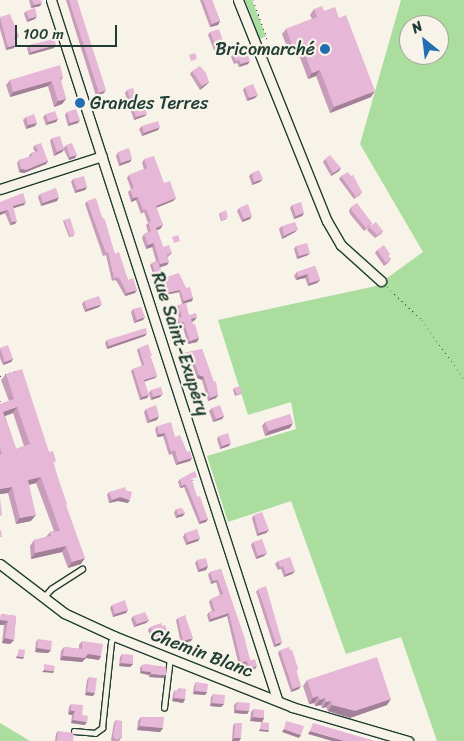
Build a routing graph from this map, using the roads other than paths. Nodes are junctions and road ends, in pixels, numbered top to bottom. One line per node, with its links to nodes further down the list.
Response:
1 (51, 0): 3 (street, Rue Saint-Exupéry)
2 (238, 0): 5 (street)
3 (102, 156): 4 (street); 11 (street, Rue Saint-Exupéry)
4 (0, 189)
5 (381, 281)
6 (0, 564): 8 (street, Chemin Blanc)
7 (82, 569): 8 (lane)
8 (42, 598): 9 (street, Chemin Blanc)
9 (114, 636): 10 (street, Chemin Blanc); 13 (lane)
10 (170, 658): 11 (street, Chemin Blanc); 12 (lane)
11 (276, 700): 14 (street, Chemin Blanc)
12 (164, 708)
13 (74, 731)
14 (408, 741)

